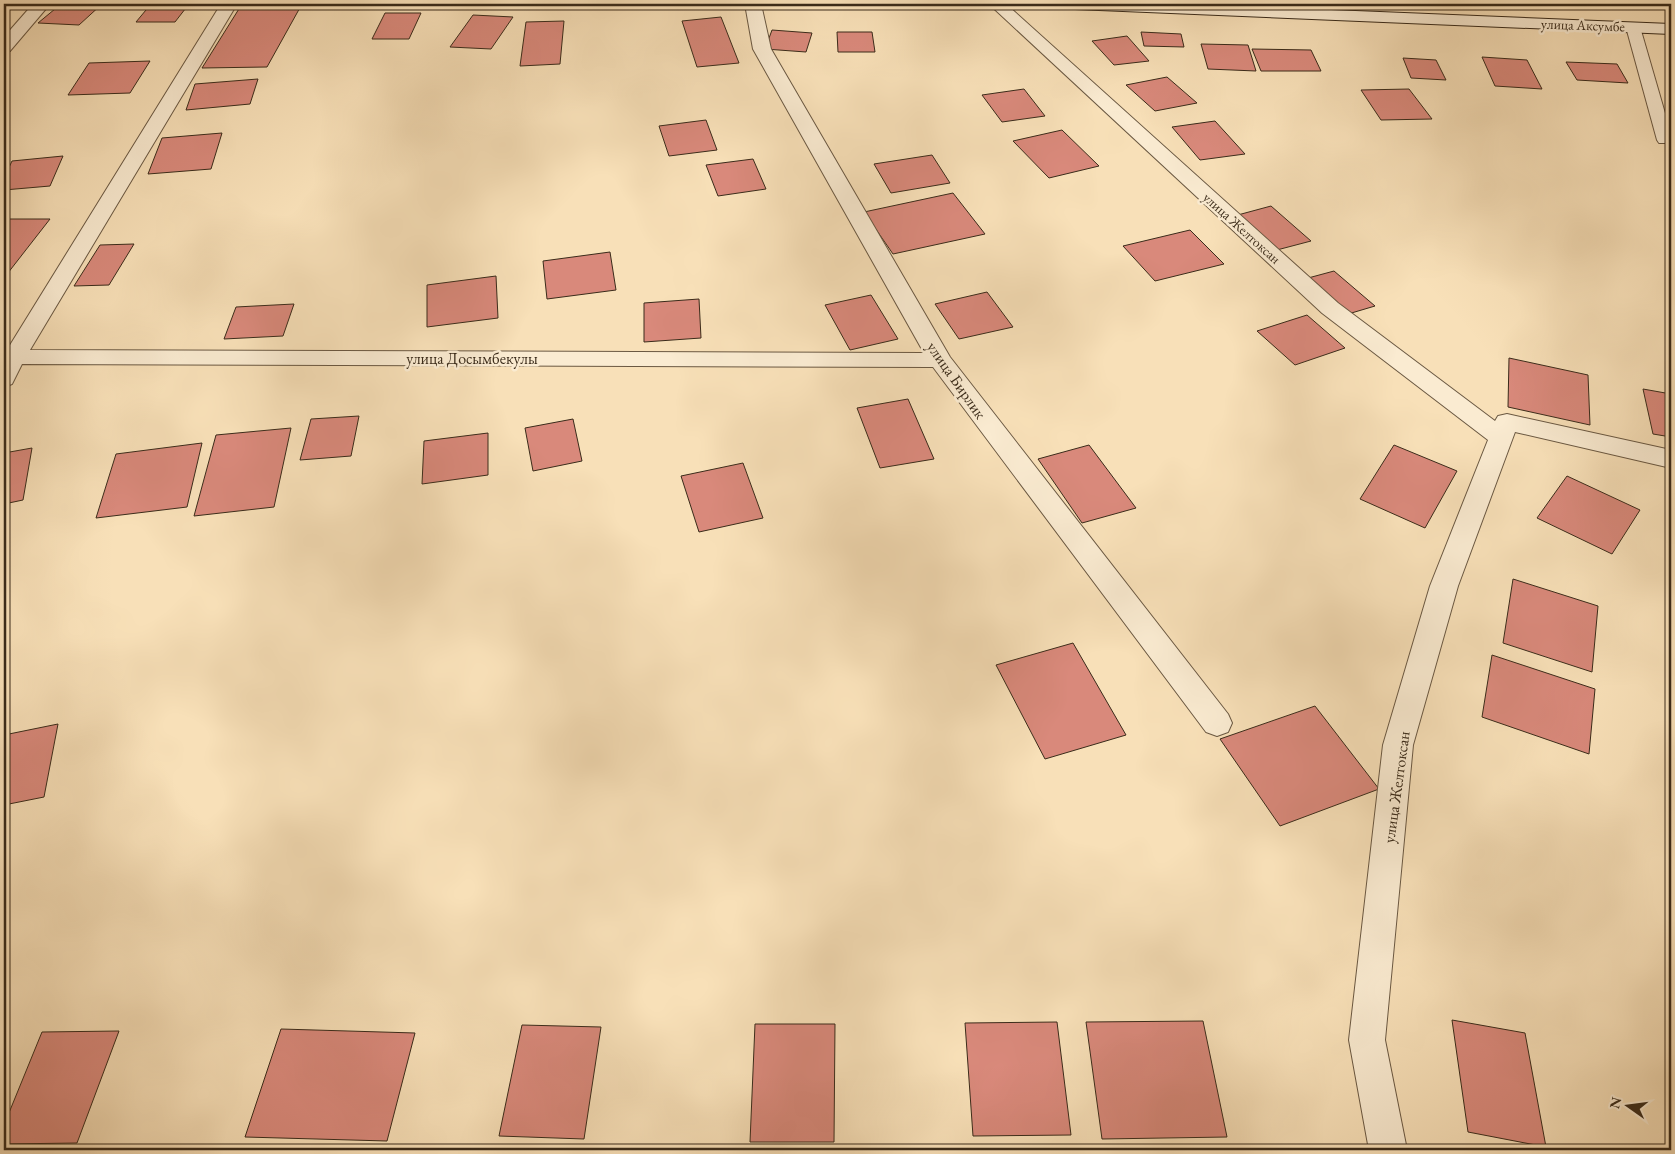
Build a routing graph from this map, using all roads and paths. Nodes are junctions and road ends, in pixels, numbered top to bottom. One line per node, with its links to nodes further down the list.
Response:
1 (42, 4): 8 (street)
2 (229, 4): 10 (street)
3 (754, 4): 11 (street, улица Бирлик)
4 (997, 4): 13 (street, улица Желтоксан)
5 (1075, 4): 6 (street, улица Аксумбе)
6 (1633, 27): 7 (street, улица Аксумбе); 9 (lane)
7 (1671, 29)
8 (4, 47)
9 (1665, 140)
10 (9, 357): 11 (street, улица Досымбекулы); 12 (street)
11 (940, 360): 15 (street, улица Бирлик)
12 (4, 379)
13 (1501, 438): 14 (street, улица Желтоксан); 16 (street, улица Желтоксан)
14 (1671, 458)
15 (1217, 723)
16 (1388, 1150)

